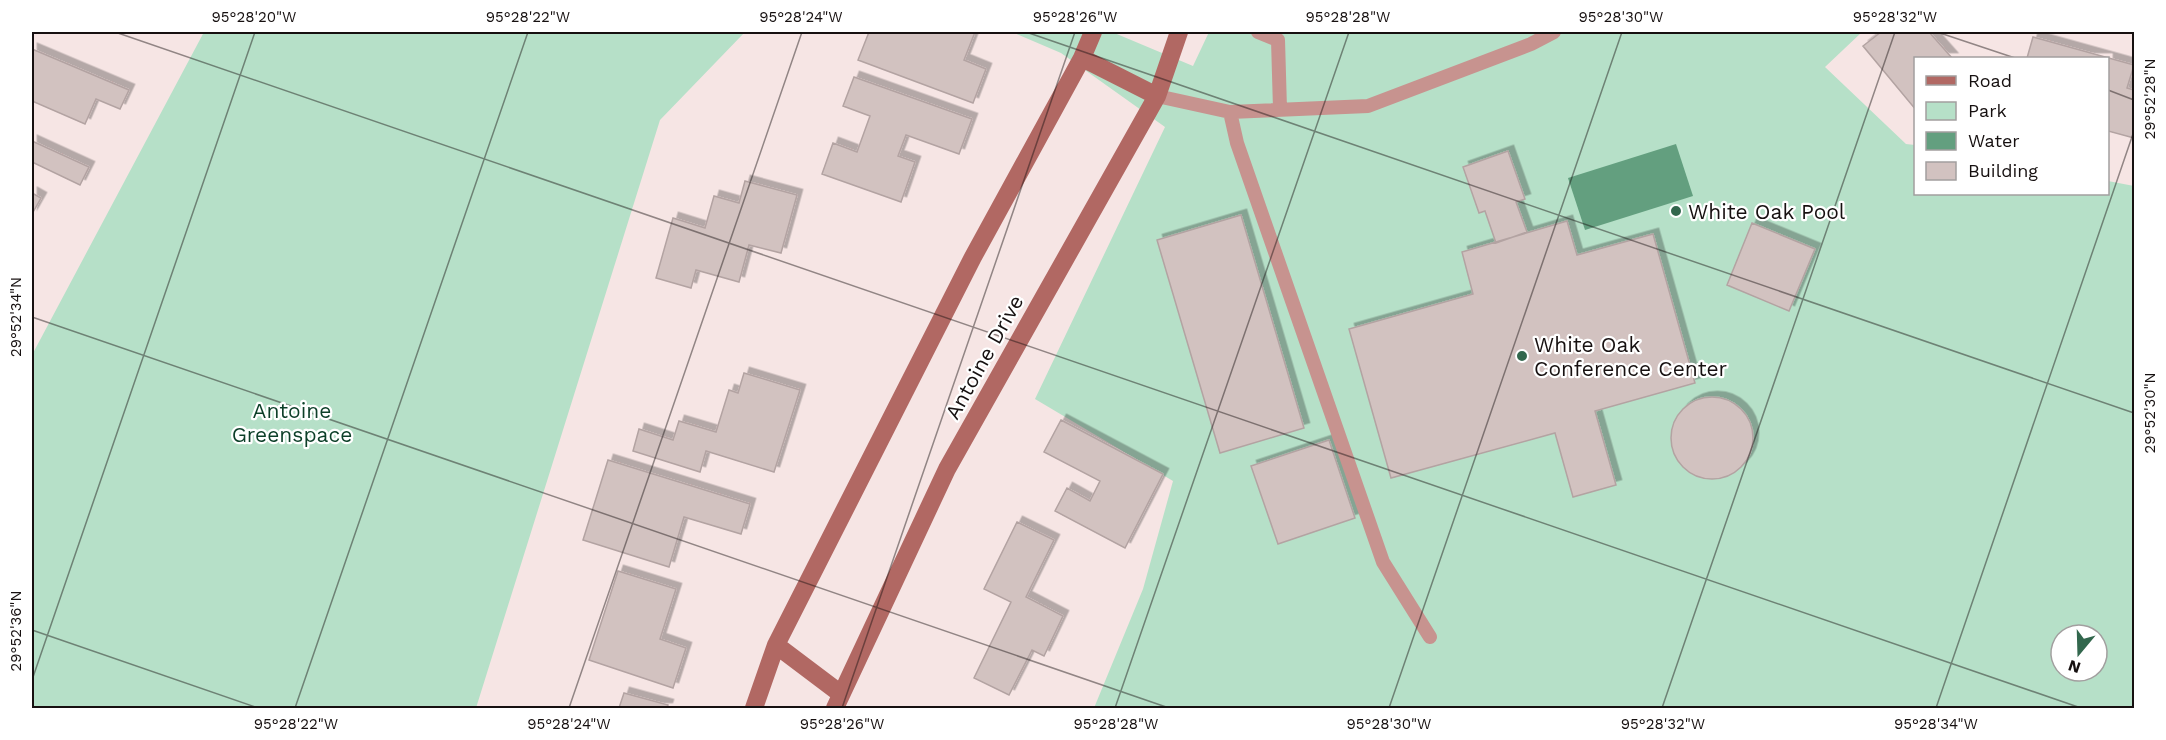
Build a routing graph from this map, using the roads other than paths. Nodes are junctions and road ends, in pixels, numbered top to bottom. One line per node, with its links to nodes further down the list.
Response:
1 (1094, 32): 5 (main road)
2 (1179, 32): 6 (main road, Antoine Drive)
3 (1258, 32): 7 (lane)
4 (1554, 32): 7 (lane)
5 (1082, 58): 6 (main road); 10 (main road)
6 (1157, 96): 8 (lane); 11 (main road, Antoine Drive)
7 (1280, 109): 8 (lane)
8 (1230, 112): 9 (lane)
9 (1430, 637)
10 (776, 645): 11 (main road); 12 (main road)
11 (838, 701)
12 (754, 708)

